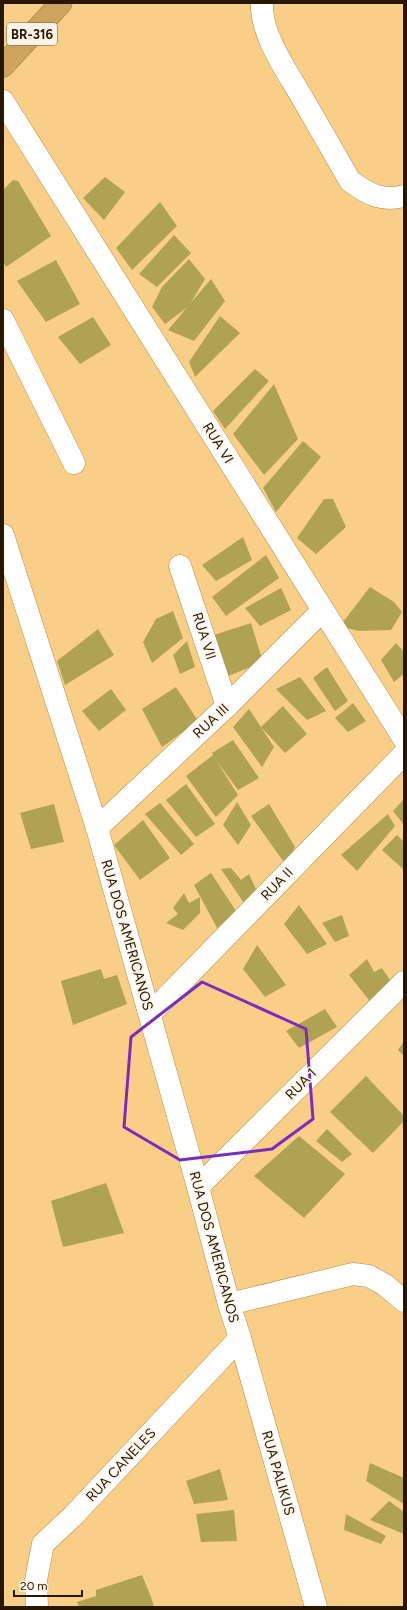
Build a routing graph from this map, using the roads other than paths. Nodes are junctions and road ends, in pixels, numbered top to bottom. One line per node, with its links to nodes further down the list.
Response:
1 (53, 3): 4 (highway)
2 (61, 3): 4 (highway, BR-316)
3 (262, 3): 7 (street)
4 (42, 24): 5 (highway, BR-316)
5 (3, 66)
6 (3, 101): 12 (street, RUA VI)
7 (404, 196)
8 (3, 320): 9 (street)
9 (74, 463)
10 (3, 535): 16 (street, RUA DOS AMERICANOS)
11 (180, 566): 13 (street, RUA VII)
12 (323, 610): 13 (street, RUA III); 14 (street, RUA VI)
13 (227, 706): 16 (street, RUA III)
14 (404, 739)
15 (404, 754): 18 (street, RUA II)
16 (97, 828): 18 (street, RUA DOS AMERICANOS)
17 (404, 982): 19 (street, RUA 1)
18 (150, 1014): 19 (street, RUA DOS AMERICANOS)
19 (198, 1186): 21 (street, RUA DOS AMERICANOS)
20 (404, 1302): 21 (street)
21 (228, 1304): 22 (street, RUA DOS AMERICANOS)
22 (240, 1338): 23 (street, RUA CANELES); 24 (street, RUA PALIKUS)
23 (37, 1607)
24 (316, 1607)

